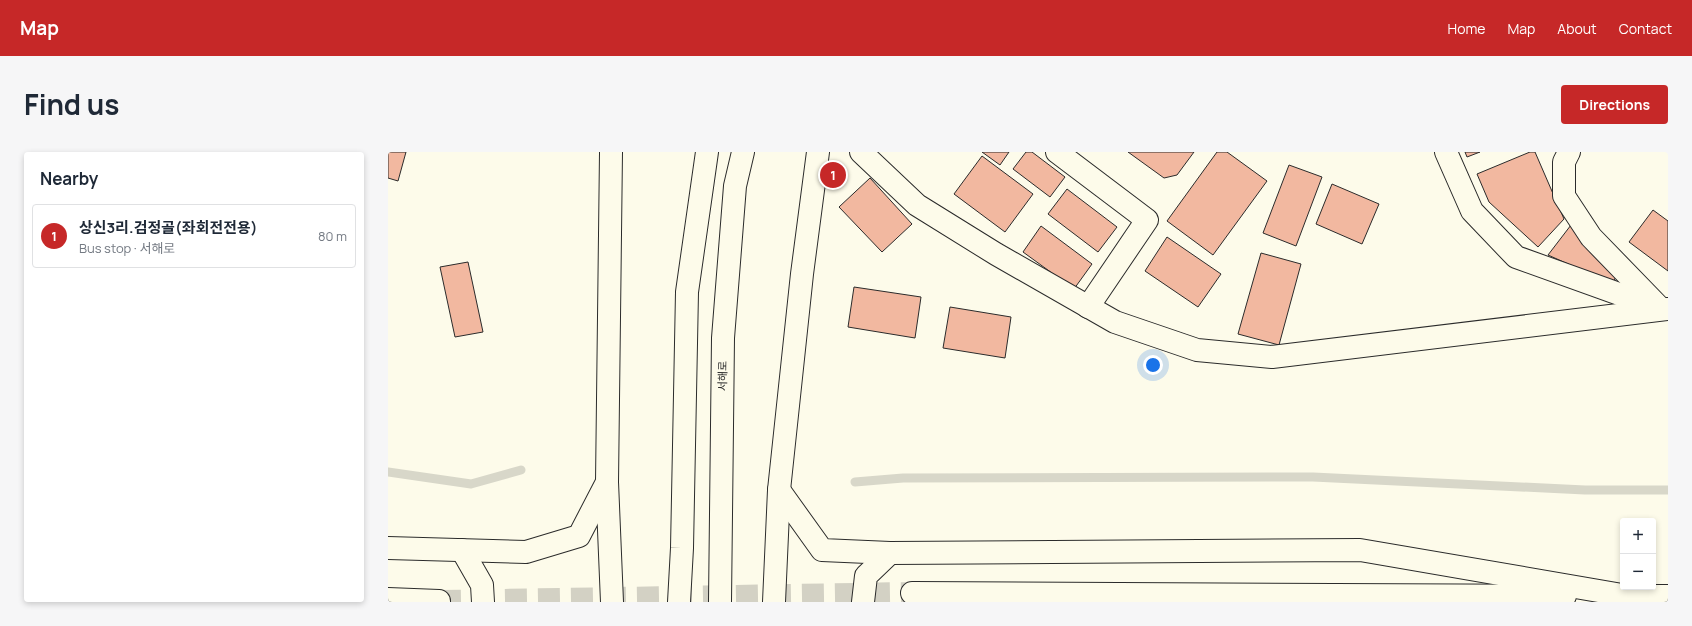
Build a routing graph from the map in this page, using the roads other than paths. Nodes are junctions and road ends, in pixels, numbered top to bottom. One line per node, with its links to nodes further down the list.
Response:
1 (611, 152): 11 (main road)
2 (707, 152): 23 (main road)
3 (743, 152): 24 (main road, 서해로)
4 (818, 152): 12 (main road)
5 (861, 152): 9 (main road)
6 (1057, 152): 9 (main road)
7 (1446, 152): 10 (main road)
8 (1569, 152): 10 (main road)
9 (1088, 307): 10 (main road)
10 (1665, 310)
11 (606, 482): 14 (main road); 22 (main road)
12 (779, 490): 15 (main road); 25 (main road)
13 (388, 548): 14 (main road)
14 (462, 550): 21 (main road)
15 (890, 553): 17 (main road); 26 (main road)
16 (912, 593): 17 (main road)
17 (1628, 596): 18 (main road)
18 (1668, 596)
19 (388, 599): 20 (main road)
20 (439, 601)
21 (483, 602)
22 (612, 602)
23 (678, 602)
24 (720, 602)
25 (774, 602)
26 (862, 602)

